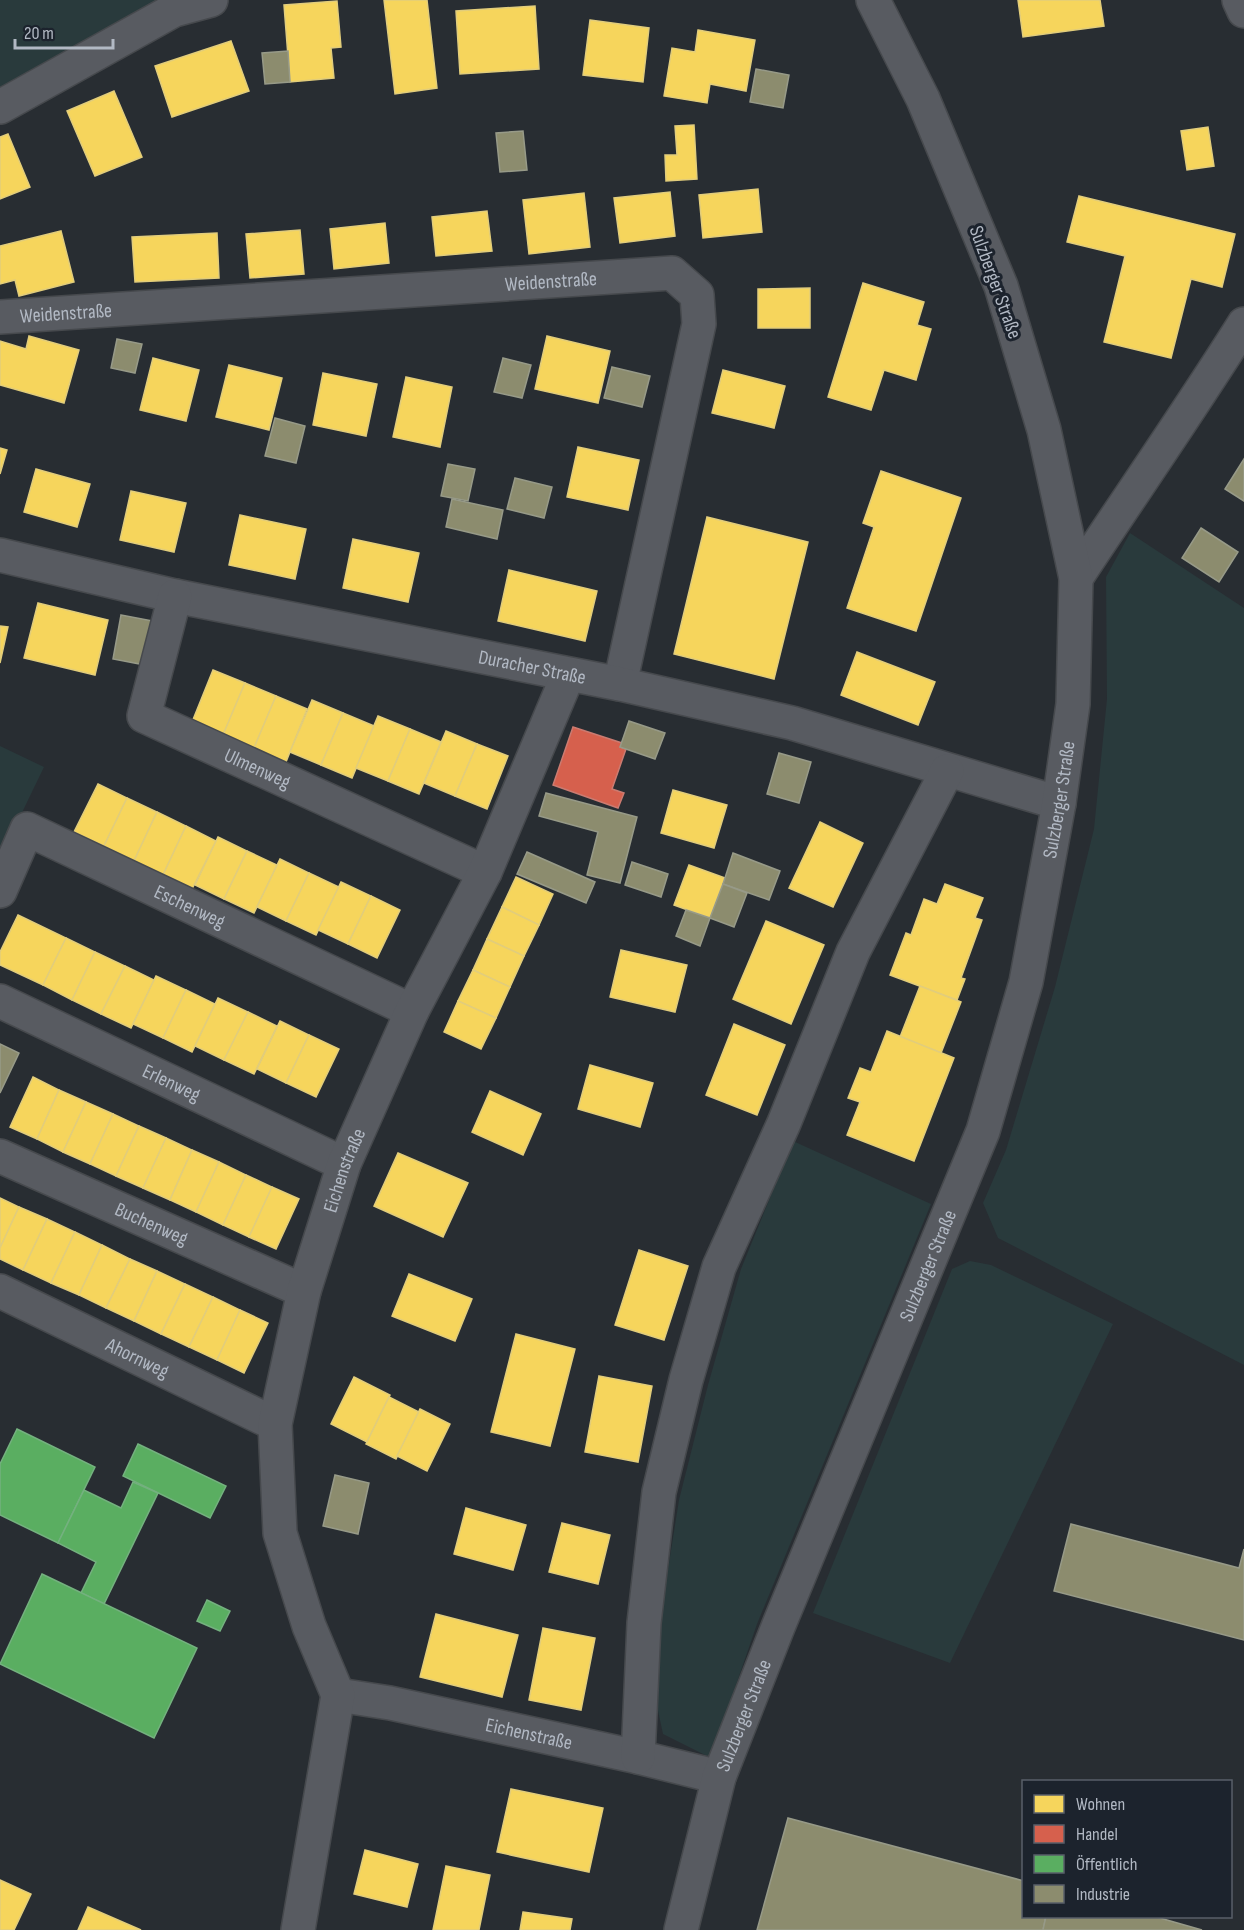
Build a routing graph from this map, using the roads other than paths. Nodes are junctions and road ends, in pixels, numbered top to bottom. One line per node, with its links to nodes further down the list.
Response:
1 (211, 0): 5 (street)
2 (873, 0): 9 (street, Sulzberger Straße)
3 (1239, 0): 4 (street)
4 (1244, 11)
5 (0, 107)
6 (0, 317): 12 (street, Weidenstraße)
7 (1244, 324): 9 (street)
8 (0, 555): 10 (street, Duracher Straße)
9 (1077, 578): 14 (street, Sulzberger Straße)
10 (175, 596): 11 (street, Duracher Straße); 15 (street, Ulmenweg)
11 (568, 675): 12 (street, Duracher Straße); 15 (street, Eichenstraße)
12 (620, 684): 13 (street, Duracher Straße)
13 (947, 771): 14 (street, Duracher Straße); 25 (street)
14 (1059, 804): 26 (street, Sulzberger Straße)
15 (485, 872): 18 (street, Eichenstraße)
16 (0, 891): 18 (street, Eschenweg)
17 (0, 1001): 20 (street, Erlenweg)
18 (412, 1011): 20 (street, Eichenstraße)
19 (0, 1156): 22 (street, Buchenweg)
20 (344, 1164): 22 (street, Eichenstraße)
21 (0, 1291): 23 (street, Ahornweg)
22 (304, 1291): 23 (street, Eichenstraße)
23 (275, 1425): 24 (street, Eichenstraße)
24 (338, 1695): 25 (street, Eichenstraße); 27 (street)
25 (639, 1758): 26 (street, Eichenstraße)
26 (719, 1778): 28 (street, Sulzberger Straße)
27 (298, 1930)
28 (681, 1930)

